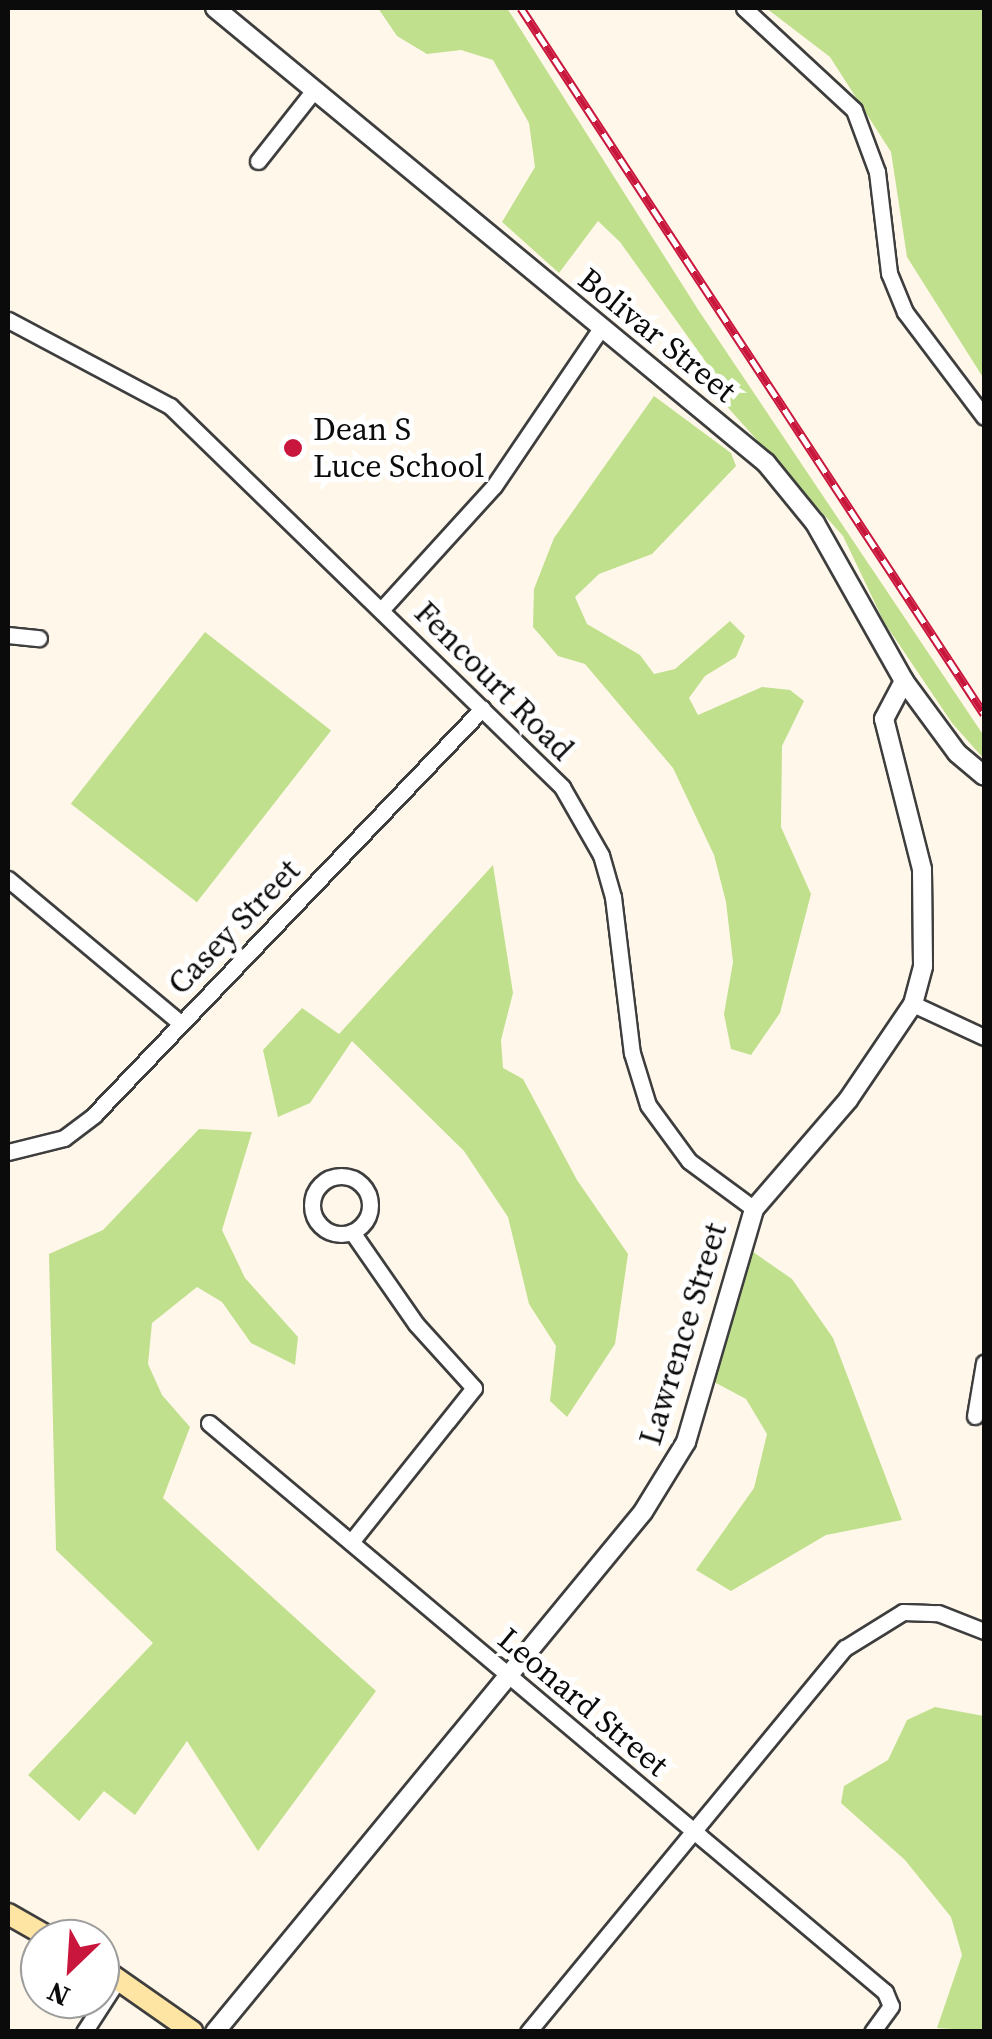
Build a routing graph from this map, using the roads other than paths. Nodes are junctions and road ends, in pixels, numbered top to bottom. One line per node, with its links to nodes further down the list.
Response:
1 (216, 8): 3 (street, Bolivar Street)
2 (744, 8): 7 (street)
3 (314, 90): 4 (street); 6 (street, Bolivar Street)
4 (258, 161)
5 (8, 320): 8 (street, Fencourt Road)
6 (601, 328): 8 (street); 11 (street, Bolivar Street)
7 (984, 417)
8 (382, 609): 12 (street, Fencourt Road)
9 (8, 635): 10 (street)
10 (39, 638)
11 (904, 680): 13 (street, Bolivar Street); 15 (street, Lawrence Street)
12 (482, 710): 16 (street, Casey Street); 19 (street, Fencourt Road)
13 (984, 776)
14 (8, 878): 16 (street)
15 (914, 1004): 17 (street); 19 (street, Lawrence Street)
16 (179, 1022): 18 (street, Casey Street)
17 (984, 1037)
18 (8, 1152)
19 (754, 1209): 26 (street, Lawrence Street)
20 (352, 1232): 24 (street)
21 (984, 1363): 22 (street)
22 (975, 1416)
23 (210, 1423): 24 (street, Leonard Street)
24 (351, 1542): 26 (street, Leonard Street)
25 (984, 1631): 27 (street)
26 (505, 1672): 27 (street, Leonard Street); 30 (street, Lawrence Street)
27 (693, 1832): 31 (street); 32 (street, Leonard Street)
28 (120, 1979): 29 (main road)
29 (192, 2032)
30 (215, 2032)
31 (528, 2032)
32 (872, 2032)

